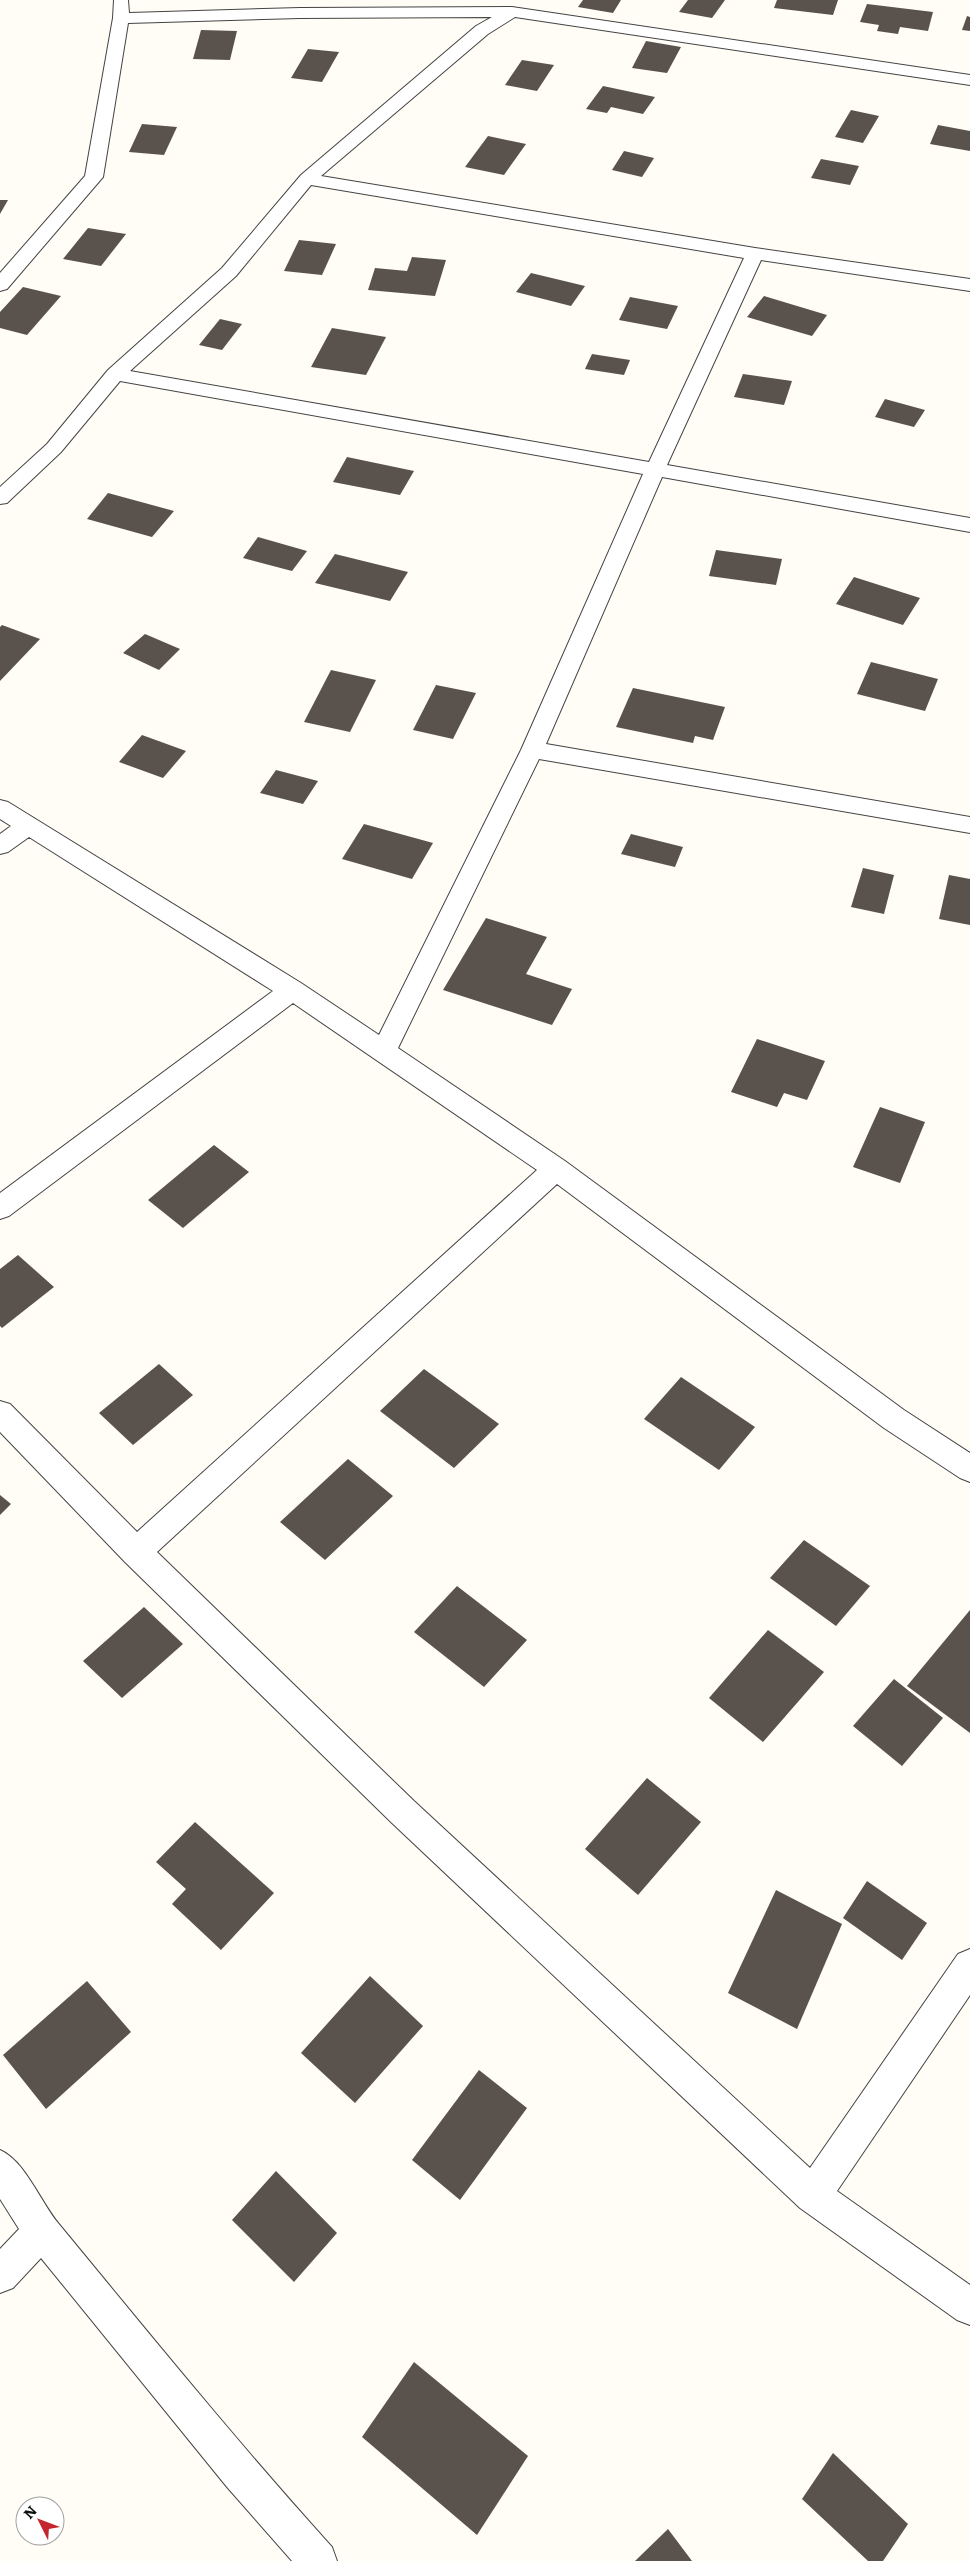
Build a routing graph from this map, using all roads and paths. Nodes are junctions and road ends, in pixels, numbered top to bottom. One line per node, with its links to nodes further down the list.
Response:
1 (122, 0): 3 (street)
2 (517, 6): 3 (street); 4 (street); 5 (street)
3 (121, 18): 7 (street)
4 (970, 80)
5 (307, 179): 6 (street); 9 (street)
6 (755, 254): 8 (street); 10 (street)
7 (0, 284)
8 (970, 285)
9 (115, 374): 10 (street); 11 (street)
10 (655, 470): 12 (street); 13 (street)
11 (0, 498)
12 (970, 525)
13 (532, 750): 15 (street); 19 (street)
14 (0, 808): 16 (street)
15 (970, 825)
16 (28, 826): 17 (street); 18 (street)
17 (0, 846)
18 (292, 990): 19 (street); 21 (street)
19 (384, 1051): 20 (street)
20 (556, 1169): 23 (street); 24 (street)
21 (0, 1208)
22 (0, 1413): 24 (street)
23 (970, 1469)
24 (136, 1552): 27 (street)
25 (970, 1966): 27 (street)
26 (0, 2168): 28 (street)
27 (813, 2195): 30 (street)
28 (42, 2231): 29 (street); 31 (street)
29 (0, 2275)
30 (970, 2307)
31 (318, 2561)

